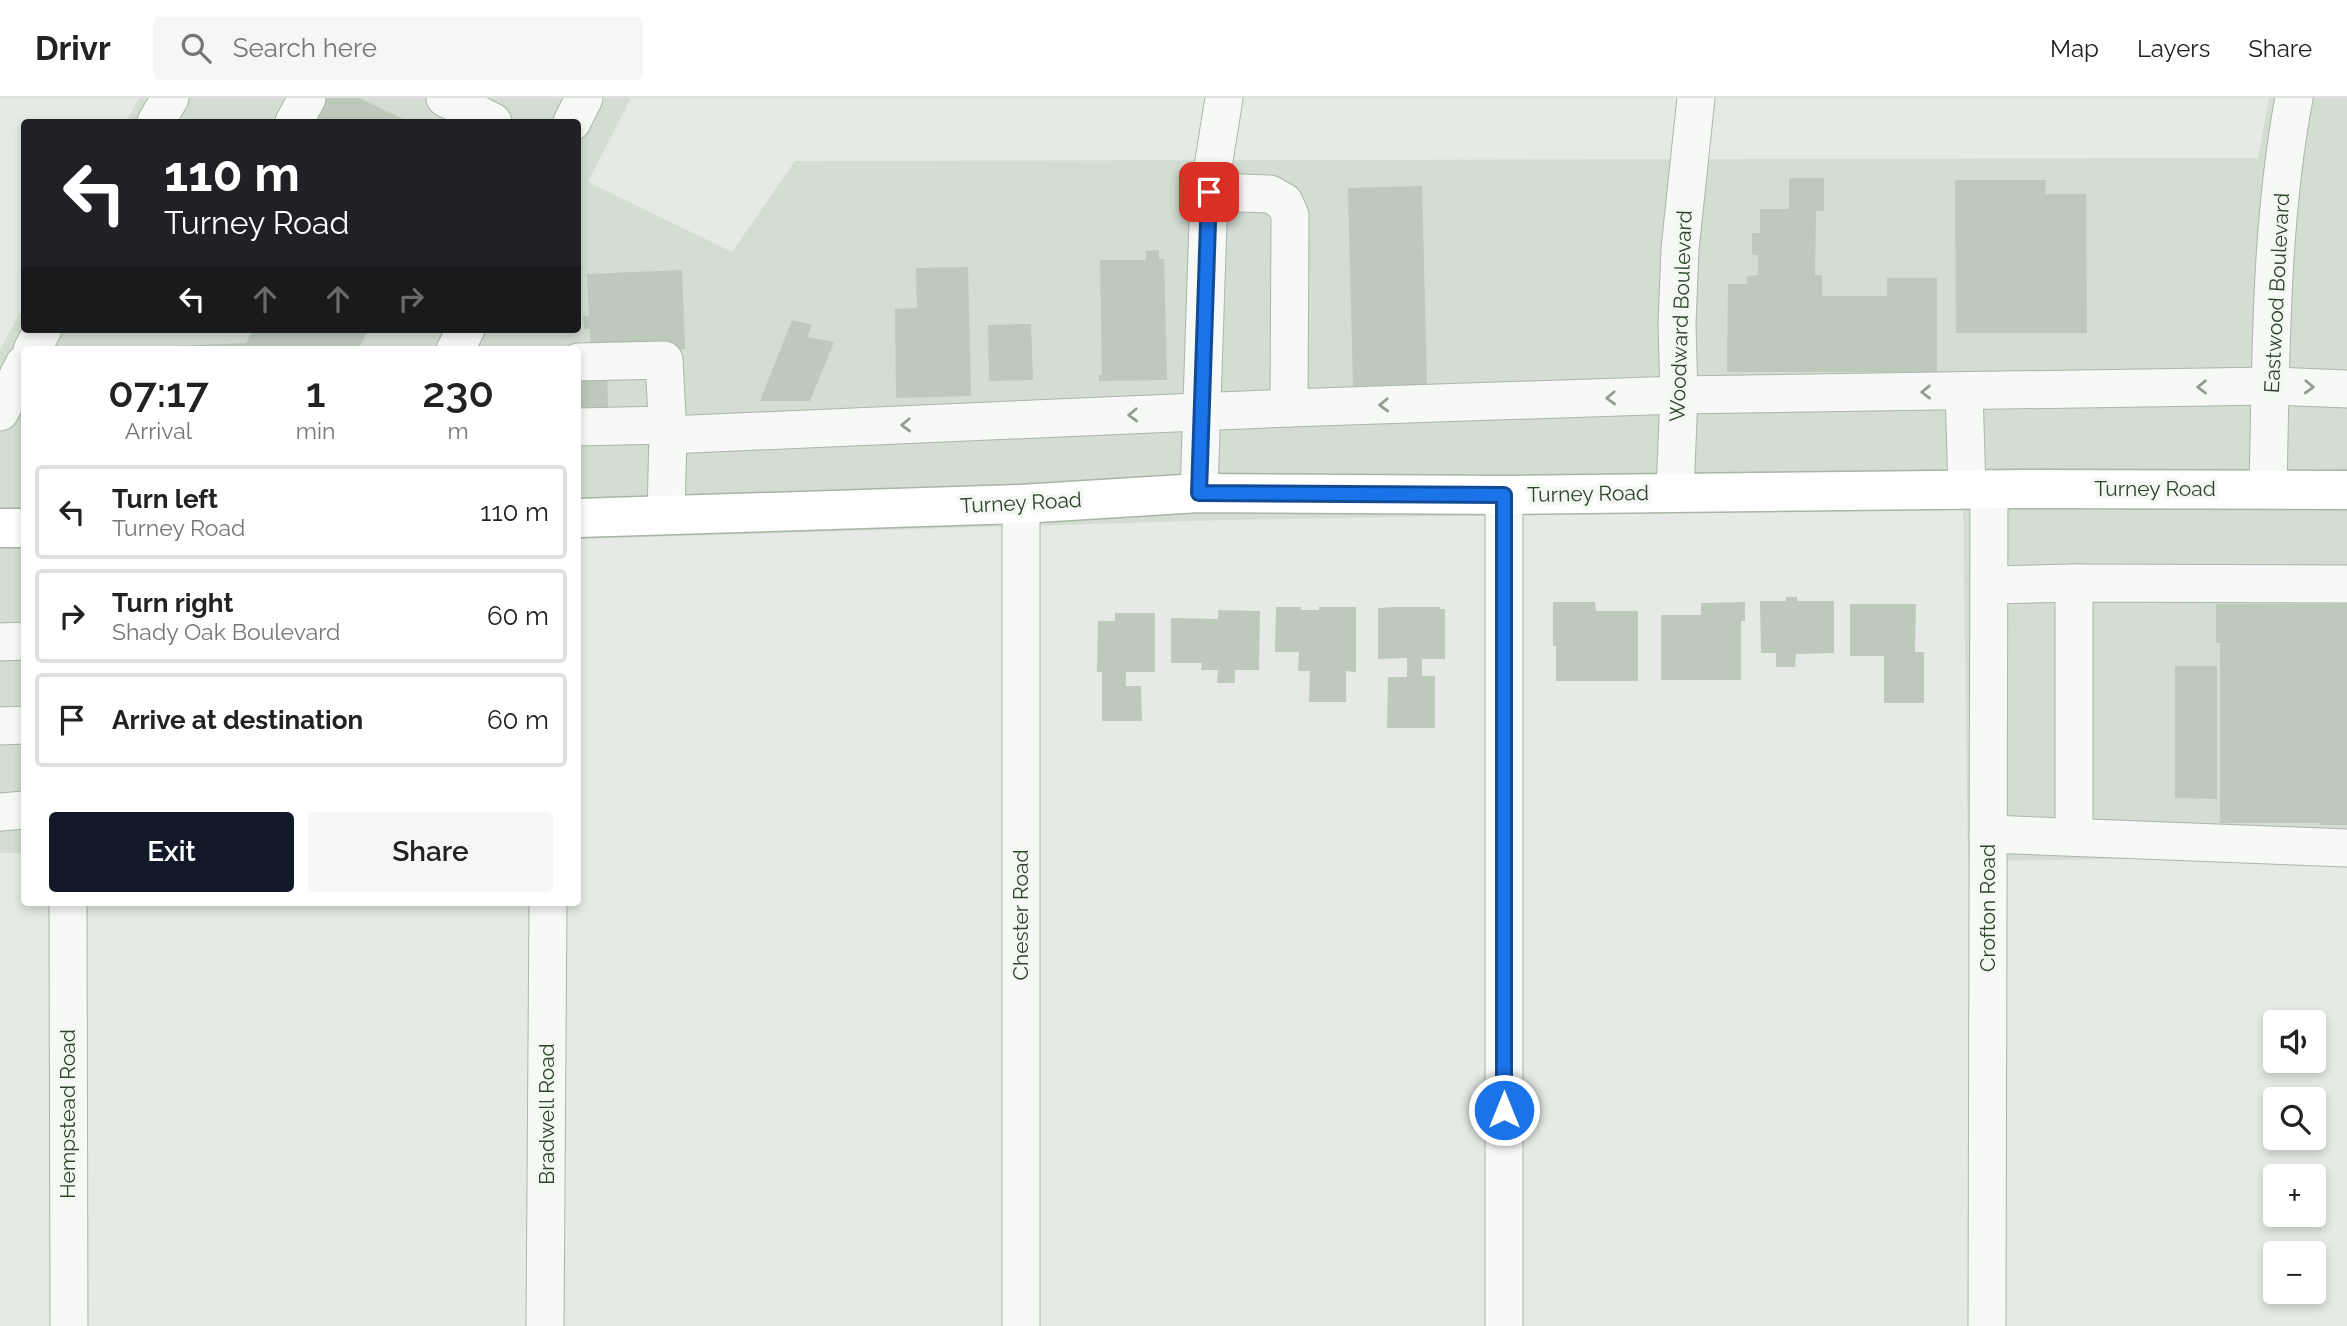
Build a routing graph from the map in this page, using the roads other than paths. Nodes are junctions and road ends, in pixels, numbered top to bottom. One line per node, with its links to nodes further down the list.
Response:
1 (170, 98): 8 (street)
2 (307, 98): 9 (street)
3 (444, 98): 10 (street)
4 (584, 98): 11 (street)
5 (1224, 98): 12 (street)
6 (1696, 98): 18 (street, Woodward Boulevard)
7 (2294, 98): 15 (street, Eastwood Boulevard)
8 (158, 119)
9 (296, 119)
10 (487, 119)
11 (574, 119)
12 (1209, 192): 19 (street); 21 (street)
13 (581, 362): 23 (street)
14 (21, 370): 20 (street)
15 (2271, 386): 16 (street, one-way to 16); 17 (street, one-way to 17); 24 (street, Eastwood Boulevard)
16 (2347, 389)
17 (1964, 391): 18 (street, one-way to 18); 25 (street, Crofton Road)
18 (1679, 395): 19 (street, one-way to 19); 27 (street, Woodward Boulevard)
19 (1289, 408): 21 (street)
20 (0, 412)
21 (1201, 412): 23 (street, one-way to 23); 28 (street)
22 (581, 427): 23 (street)
23 (667, 430): 31 (street)
24 (2268, 488): 25 (main road, Turney Road); 26 (main road, Turney Road)
25 (1978, 489): 27 (main road, Turney Road); 37 (street, Crofton Road)
26 (2347, 490)
27 (1675, 492): 29 (main road, Turney Road)
28 (1199, 493): 29 (main road, Turney Road); 30 (main road, Turney Road)
29 (1504, 495): 52 (street)
30 (1021, 504): 31 (main road, Turney Road); 51 (street, Chester Road)
31 (666, 515): 32 (main road, Turney Road)
32 (581, 518)
33 (0, 528): 34 (main road)
34 (21, 528)
35 (2074, 583): 36 (street); 37 (street); 45 (street)
36 (2347, 584)
37 (1989, 585): 44 (street, Crofton Road)
38 (21, 641): 39 (street)
39 (0, 642)
40 (21, 725): 41 (street)
41 (0, 726)
42 (21, 810): 43 (street)
43 (0, 812)
44 (1988, 834): 45 (street); 53 (street, Crofton Road)
45 (2074, 837): 46 (street)
46 (2347, 848)
47 (68, 906): 49 (street, Hempstead Road)
48 (548, 906): 50 (street, Bradwell Road)
49 (69, 1326)
50 (545, 1326)
51 (1021, 1326)
52 (1504, 1326)
53 (1987, 1326)

